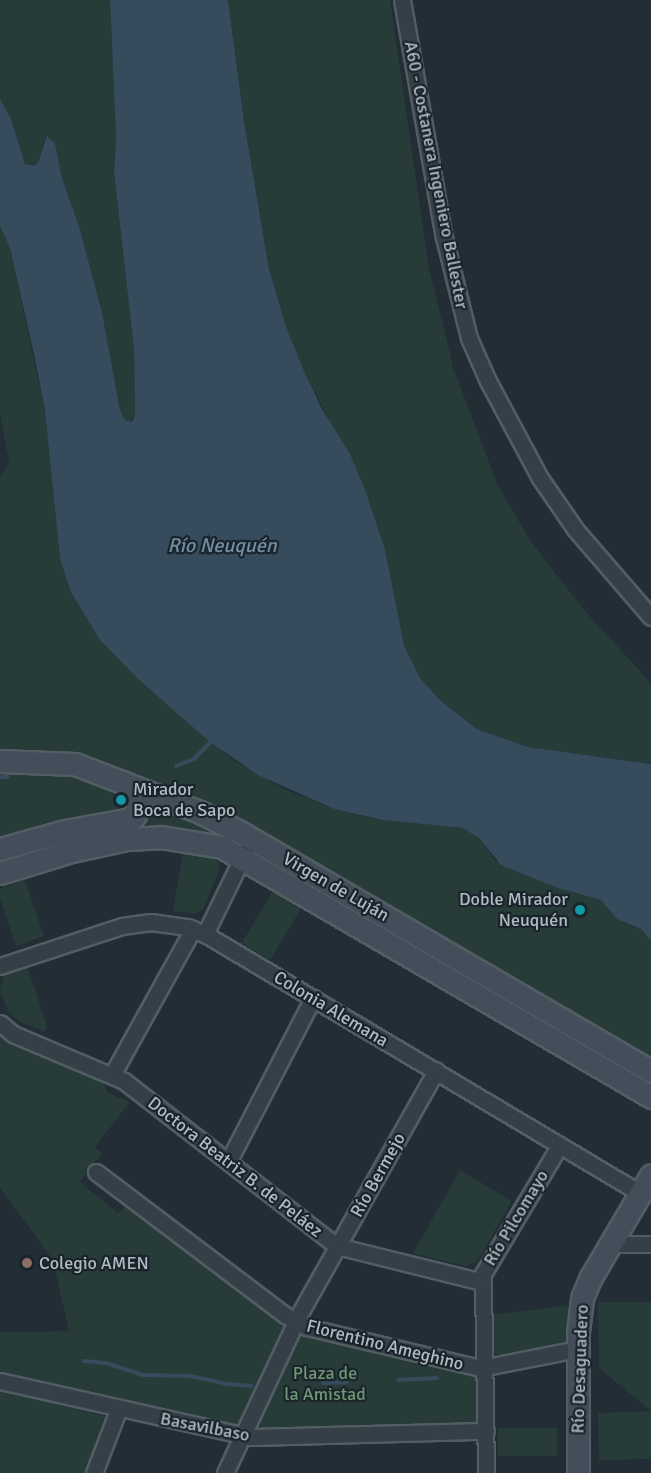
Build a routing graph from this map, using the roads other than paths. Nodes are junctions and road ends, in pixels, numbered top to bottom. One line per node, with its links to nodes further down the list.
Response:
1 (402, 0): 2 (street, A60 - Costanera Ingeniero Ballester)
2 (651, 617)
3 (0, 761): 4 (street, Virgen de Luján)
4 (123, 782): 5 (street, Virgen de Luján); 6 (street)
5 (251, 838): 7 (street); 14 (street, Virgen de Luján)
6 (0, 849)
7 (242, 857): 8 (street, Virgen de Luján); 9 (street); 16 (street, Virgen de Luján)
8 (0, 873)
9 (199, 932): 10 (street, Colonia Alemana); 11 (street, Colonia Alemana); 15 (street)
10 (0, 966)
11 (313, 998): 13 (street, Colonia Alemana); 18 (street)
12 (0, 1023): 15 (street, Doctora Beatriz B. de Peláez)
13 (436, 1071): 17 (street, Colonia Alemana); 23 (street, Río Bermejo)
14 (651, 1071)
15 (112, 1075): 18 (street, Doctora Beatriz B. de Peláez)
16 (651, 1097)
17 (560, 1145): 20 (street, Colonia Alemana); 24 (street, Río Pilcomayo)
18 (228, 1162): 23 (street, Doctora Beatriz B. de Peláez)
19 (96, 1172): 25 (street, Florentino Ameghino)
20 (646, 1184): 21 (street, Río Desaguadero)
21 (610, 1244): 22 (street); 26 (street, Río Desaguadero)
22 (651, 1244)
23 (338, 1245): 24 (street, Doctora Beatriz B. de Peláez); 25 (street, Río Bermejo)
24 (482, 1282): 27 (street, Río Pilcomayo)
25 (296, 1322): 27 (street, Florentino Ameghino); 31 (street, Río Bermejo)
26 (578, 1349): 27 (street, Florentino Ameghino); 35 (street, Río Desaguadero)
27 (486, 1368): 30 (street, Río Pilcomayo)
28 (0, 1381): 29 (street, Basavilbaso)
29 (119, 1408): 31 (street, Basavilbaso); 32 (street)
30 (486, 1431): 31 (street, Basavilbaso); 34 (street, Río Pilcomayo)
31 (244, 1436): 33 (street, Río Bermejo)
32 (94, 1473)
33 (225, 1473)
34 (486, 1473)
35 (578, 1473)

